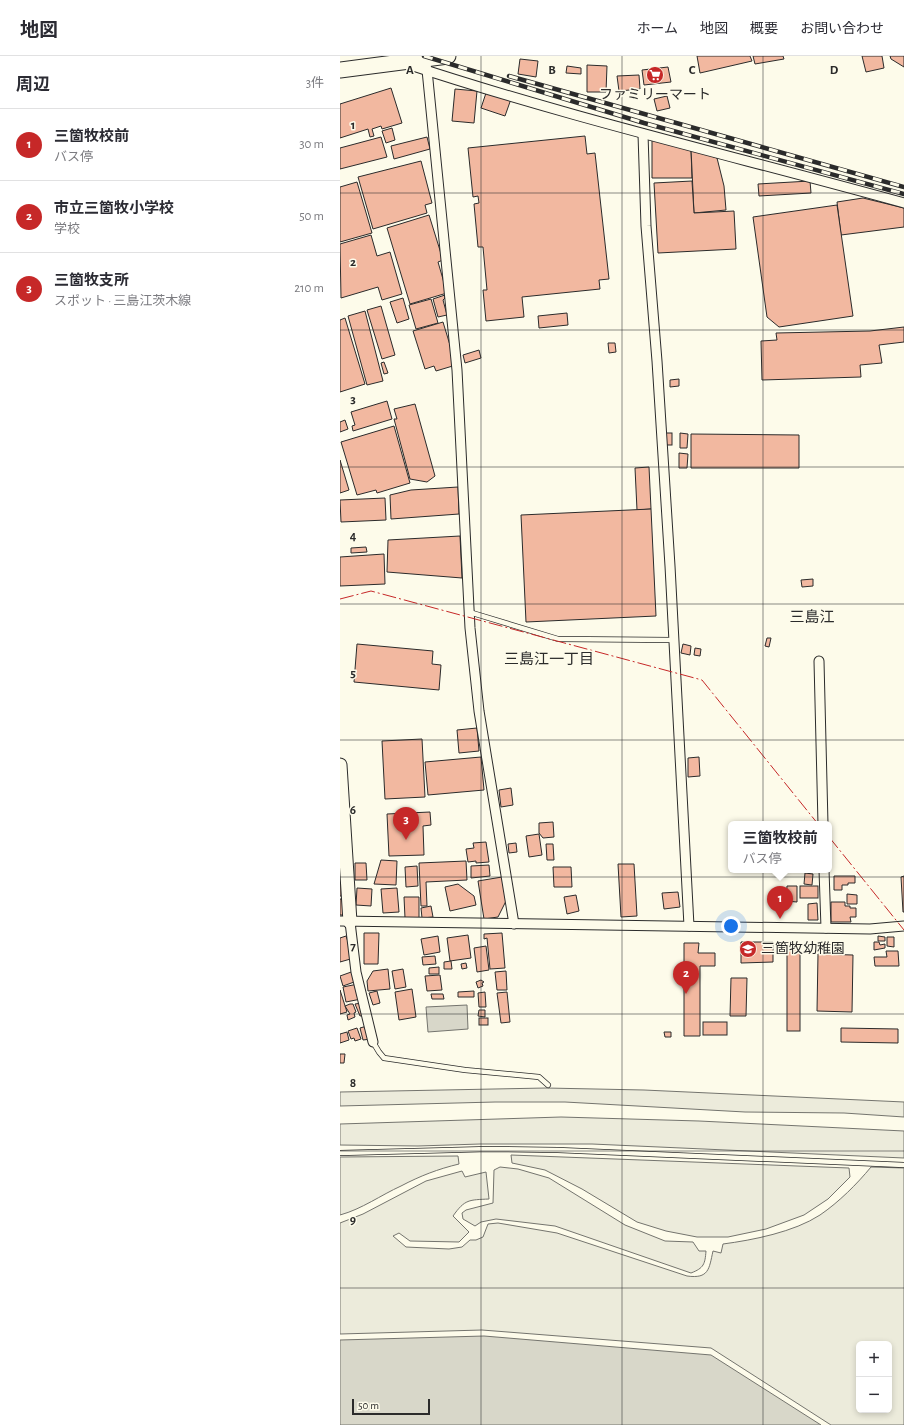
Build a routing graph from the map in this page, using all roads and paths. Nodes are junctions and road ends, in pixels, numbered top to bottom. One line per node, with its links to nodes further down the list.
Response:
1 (448, 56): 2 (main road)
2 (425, 62): 3 (main road); 4 (street); 6 (street)
3 (340, 70)
4 (643, 134): 5 (street); 7 (street)
5 (904, 203)
6 (469, 612): 7 (lane); 13 (street)
7 (673, 640): 14 (street)
8 (819, 660): 10 (street)
9 (340, 765): 12 (main road)
10 (823, 821)
11 (824, 873): 16 (street)
12 (345, 922): 13 (street); 17 (street)
13 (514, 924): 14 (street)
14 (689, 926): 16 (street)
15 (904, 926): 16 (street)
16 (826, 928)
17 (373, 1042): 18 (lane)
18 (548, 1085)
19 (340, 1153): 20 (lane)
20 (904, 1165)

